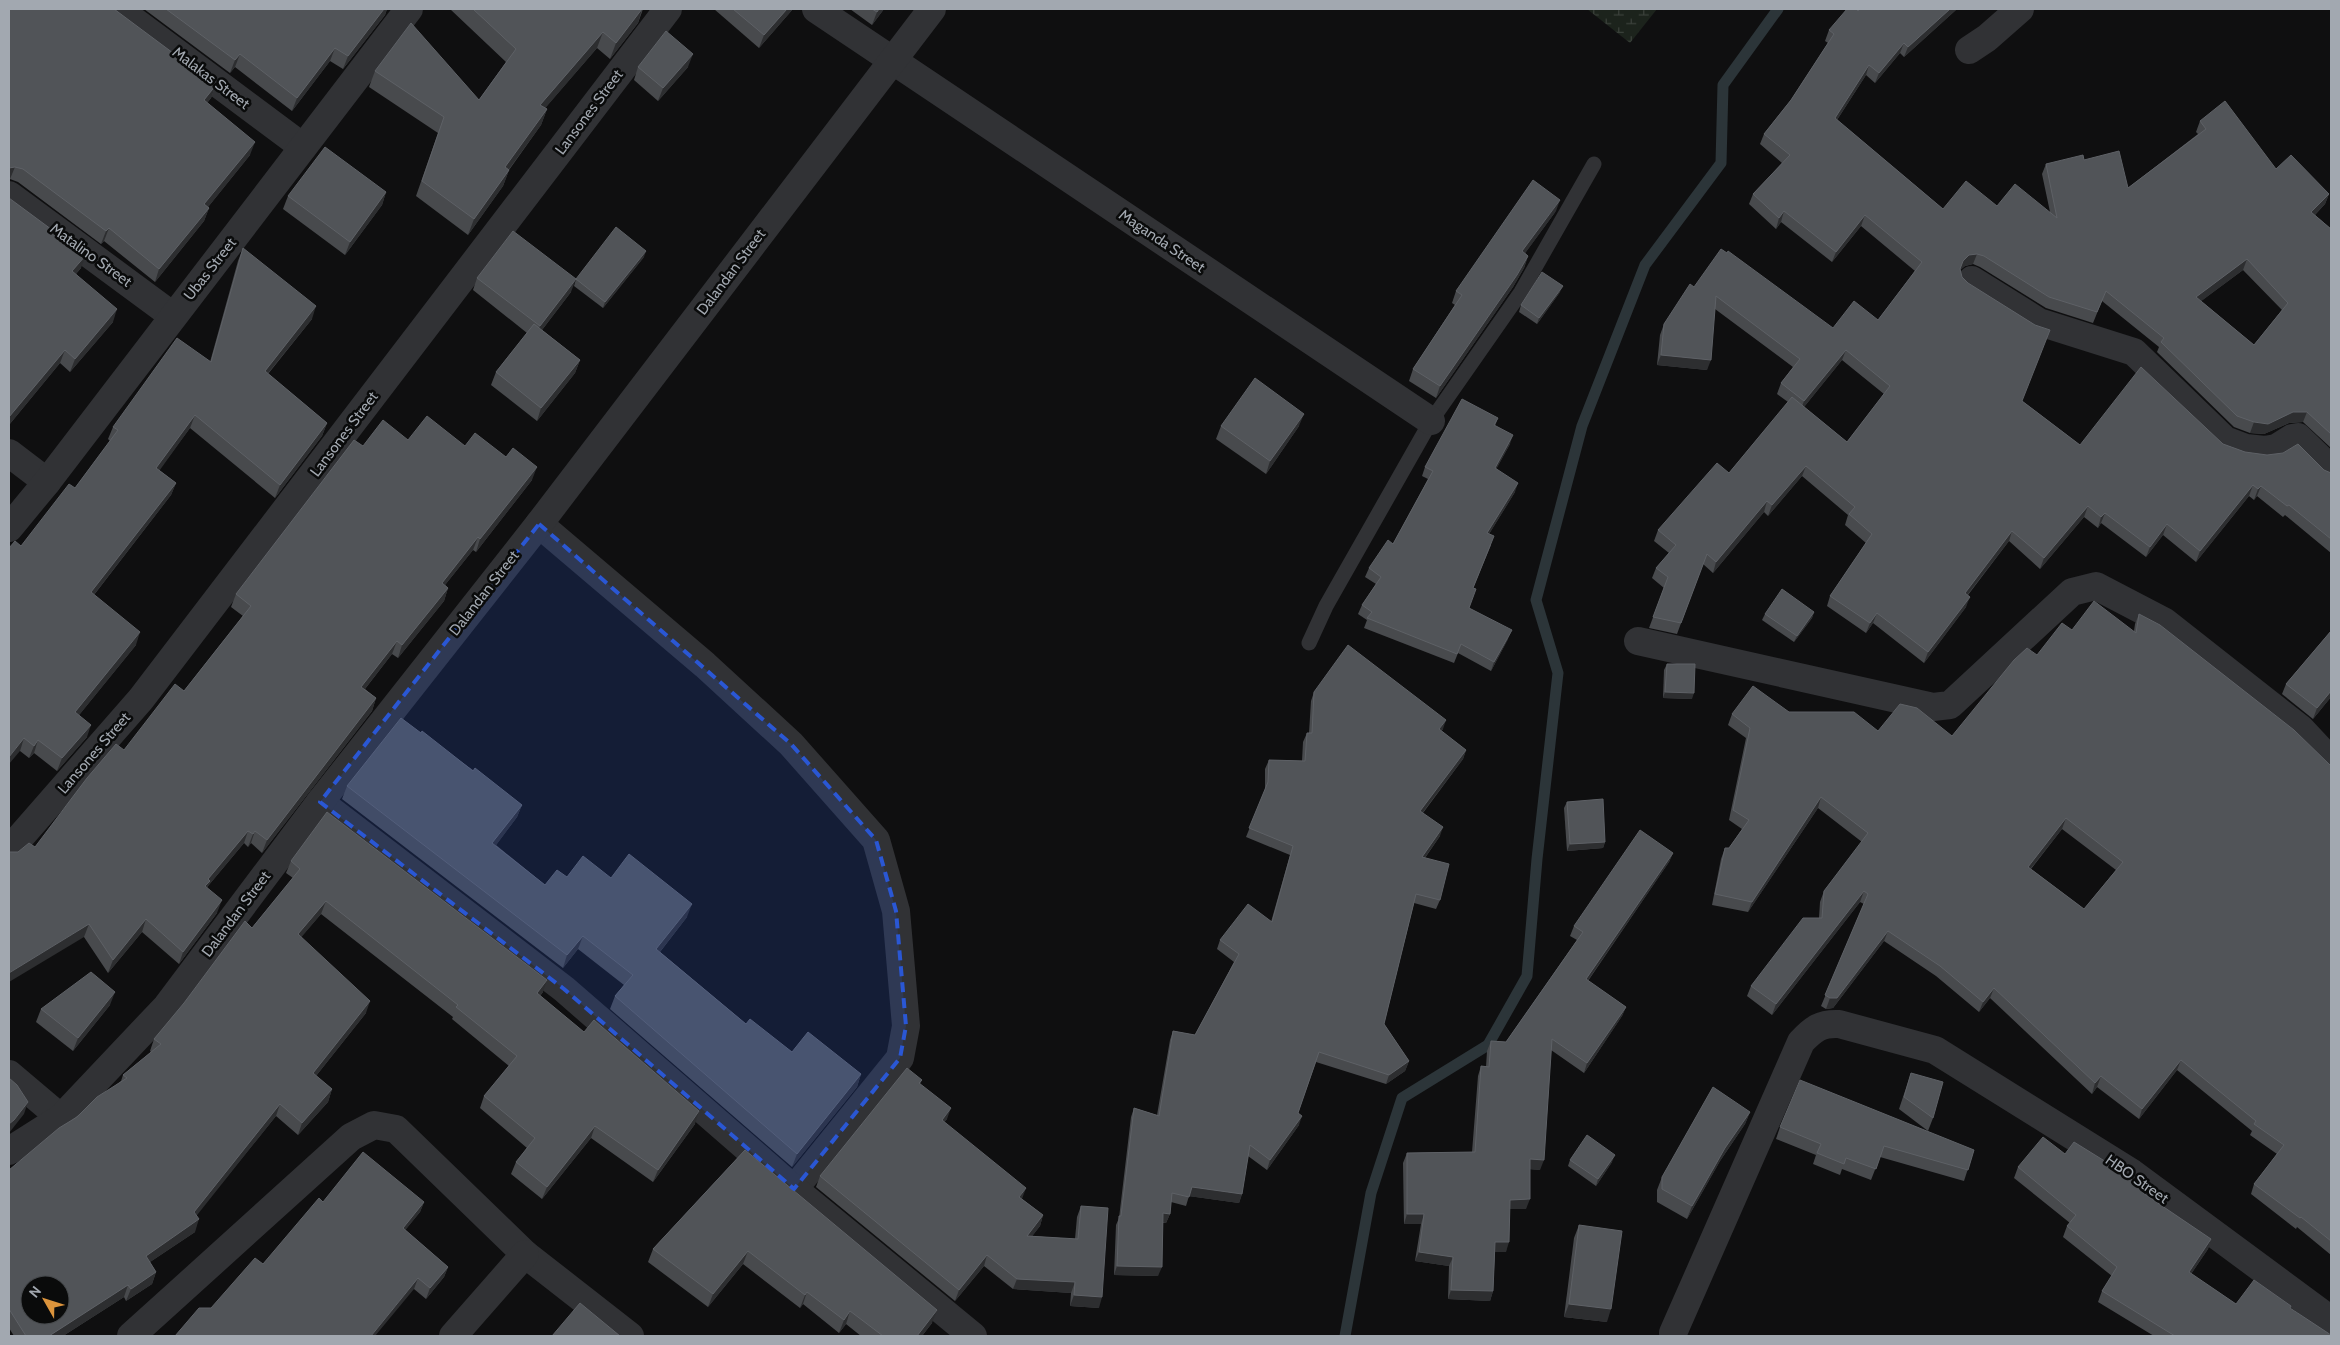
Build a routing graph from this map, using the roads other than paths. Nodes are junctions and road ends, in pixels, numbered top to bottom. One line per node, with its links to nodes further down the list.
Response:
1 (118, 9): 9 (street, Malakas Street)
2 (410, 9): 9 (street, Ubas Street)
3 (668, 9): 24 (street, Lansones Street)
4 (816, 9): 8 (street, Maganda Street)
5 (932, 9): 8 (street, Dalandan Street)
6 (2020, 9): 7 (street)
7 (1969, 50)
8 (893, 61): 14 (street, Maganda Street); 18 (street, Dalandan Street)
9 (303, 147): 13 (street, Ubas Street)
10 (1594, 164): 14 (lane)
11 (9, 195): 13 (street, Matalino Street)
12 (1972, 280): 16 (street)
13 (173, 316): 17 (street, Ubas Street)
14 (1431, 421): 21 (lane)
15 (9, 453): 17 (street)
16 (2331, 469)
17 (47, 482): 19 (street, Ubas Street)
18 (539, 524): 23 (street, Dalandan Street); 28 (street)
19 (9, 528)
20 (1638, 641): 22 (street)
21 (1309, 643)
22 (2331, 761)
23 (320, 802): 26 (street, Dalandan Street); 28 (street)
24 (9, 850)
25 (9, 1074): 26 (street)
26 (61, 1118): 27 (street, Dalandan Street)
27 (9, 1151)
28 (794, 1189): 35 (street)
29 (525, 1254): 32 (street); 33 (street); 34 (street)
30 (2331, 1320): 31 (street, HBO Street)
31 (1669, 1335)
32 (131, 1336)
33 (453, 1336)
34 (630, 1336)
35 (974, 1336)

